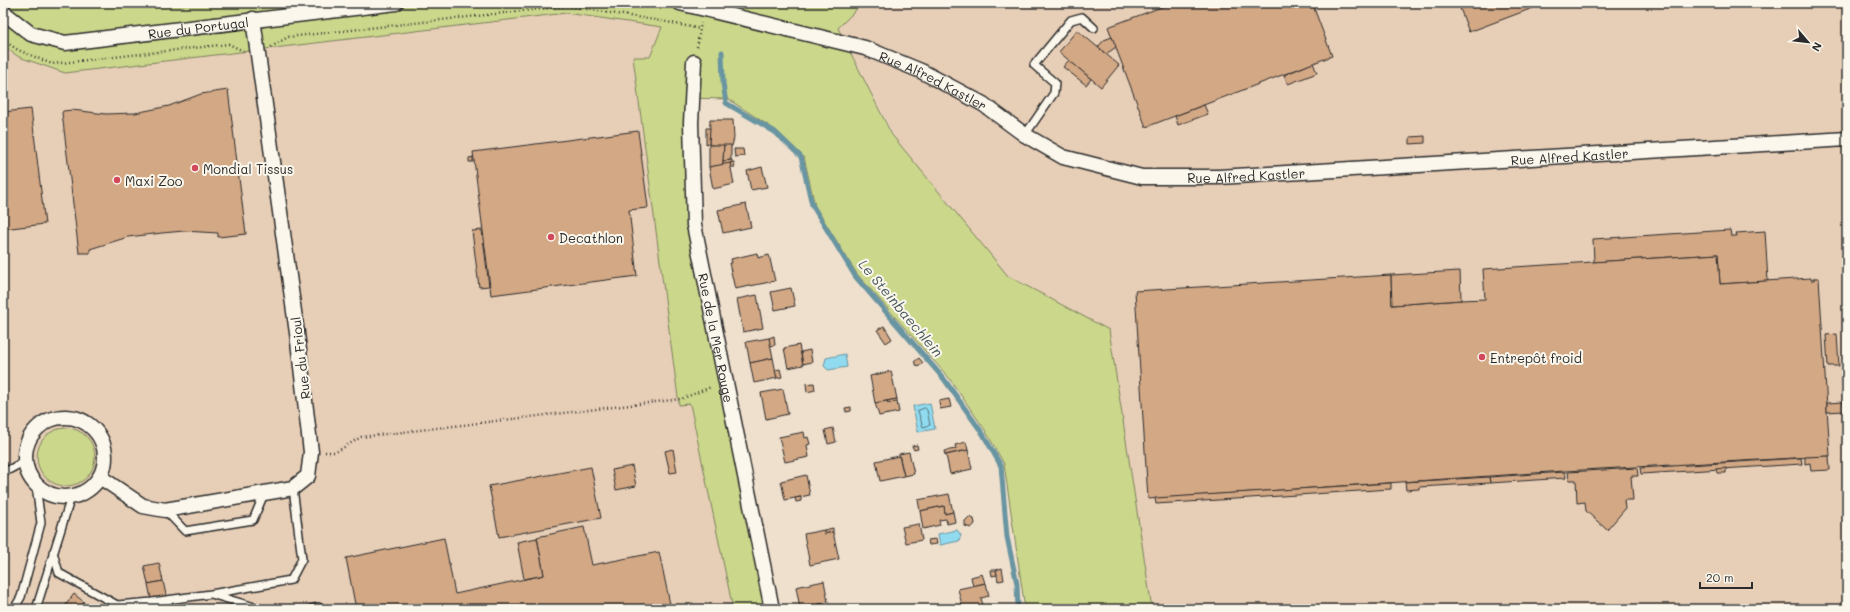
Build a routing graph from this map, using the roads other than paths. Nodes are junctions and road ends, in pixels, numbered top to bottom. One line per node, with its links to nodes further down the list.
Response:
1 (396, 3): 4 (street, Rue du Portugal)
2 (680, 3): 7 (street, Rue Alfred Kastler)
3 (4, 10): 4 (street, Rue du Portugal)
4 (253, 20): 13 (street, Rue du Frioul)
5 (1094, 28): 7 (lane)
6 (694, 62): 24 (street, Rue de la Mer Rouge)
7 (1025, 135): 8 (street, Rue Alfred Kastler)
8 (1847, 139)
9 (25, 461): 10 (lane); 11 (street); 12 (street)
10 (3, 473)
11 (100, 477): 15 (street); 16 (street, Rue du Frioul)
12 (36, 485): 15 (street); 19 (lane)
13 (293, 488): 14 (street, Rue du Frioul); 18 (lane)
14 (264, 494): 16 (street, Rue du Frioul); 16 (lane)
15 (71, 497): 17 (lane)
16 (165, 510)
17 (53, 552): 18 (lane); 20 (lane)
18 (211, 594): 21 (lane)
19 (14, 609)
20 (38, 609)
21 (261, 609)
22 (311, 609): 23 (lane)
23 (320, 609)
24 (772, 609)

